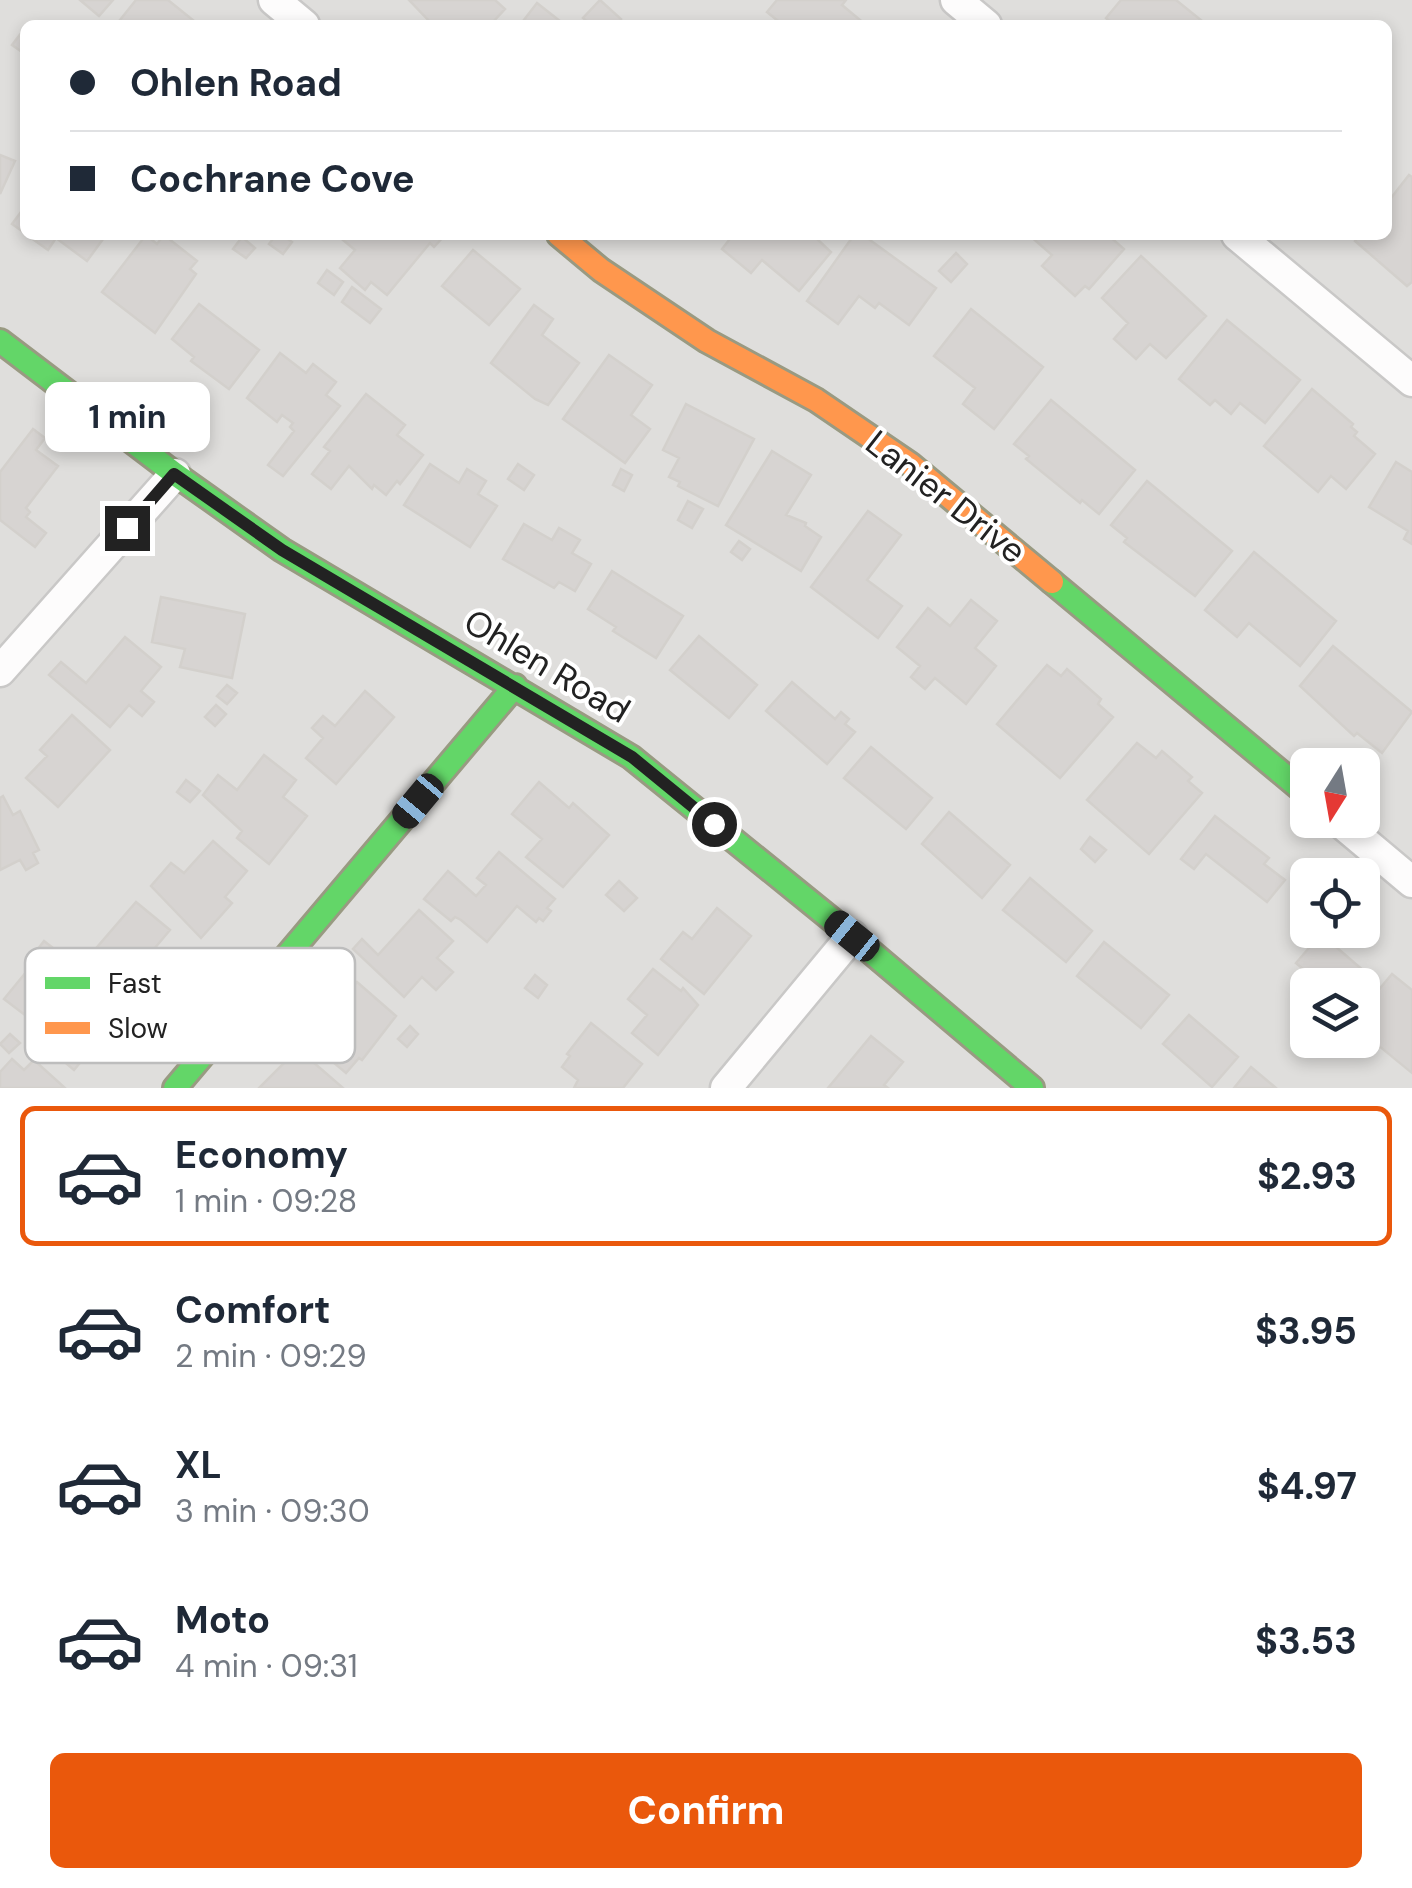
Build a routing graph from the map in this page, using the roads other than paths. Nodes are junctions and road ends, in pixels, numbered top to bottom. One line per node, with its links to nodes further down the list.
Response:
1 (274, 0): 3 (street)
2 (956, 0): 4 (street)
3 (298, 20)
4 (980, 20)
5 (565, 240): 12 (street, Lanier Drive)
6 (1243, 240): 8 (street)
7 (0, 341): 9 (street, Ohlen Road)
8 (1412, 382)
9 (174, 474): 10 (street); 11 (street, Ohlen Road)
10 (0, 670)
11 (515, 686): 15 (street, Ohlen Road); 16 (street)
12 (1290, 780)
13 (1359, 838): 14 (street)
14 (1412, 882)
15 (852, 936): 19 (street); 20 (street, Ohlen Road)
16 (293, 948)
17 (196, 1063): 18 (street)
18 (175, 1088)
19 (726, 1088)
20 (1032, 1088)

